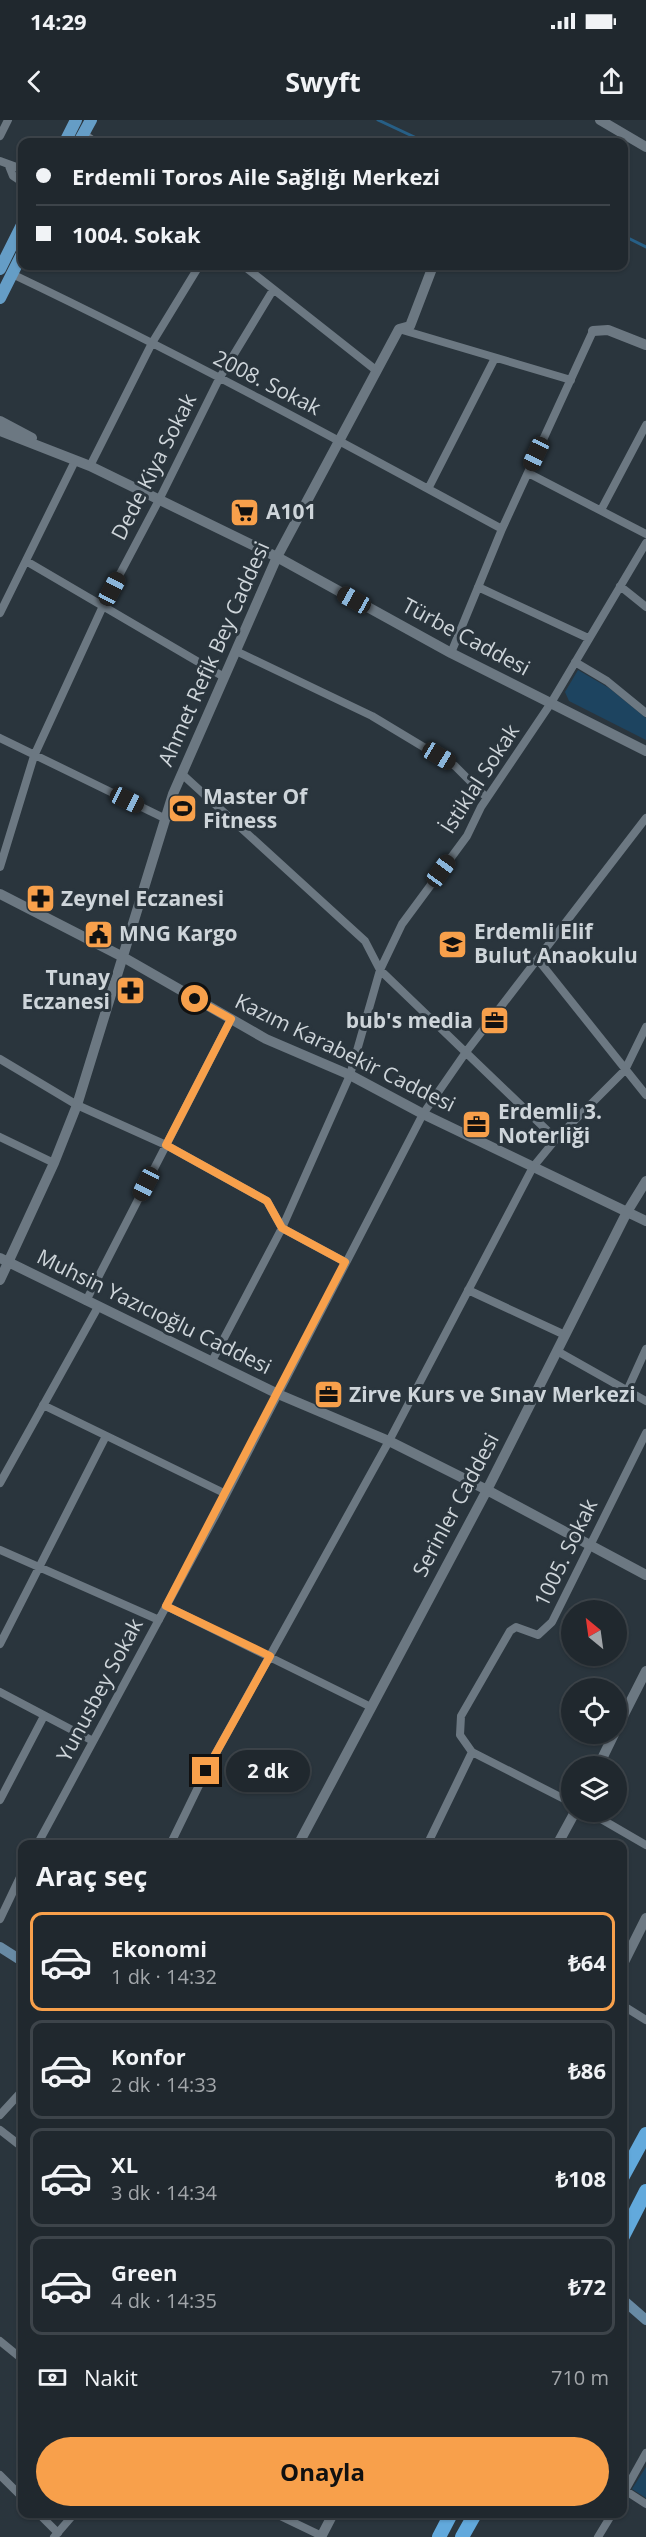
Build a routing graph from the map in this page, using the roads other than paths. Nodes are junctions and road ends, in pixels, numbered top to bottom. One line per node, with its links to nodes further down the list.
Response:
1 (8, 120): 5 (street)
2 (76, 120): 6 (main road)
3 (91, 120): 7 (main road)
4 (600, 120): 8 (street)
5 (0, 136)
6 (67, 138)
7 (81, 138)
8 (646, 147)
9 (0, 161): 10 (street)
10 (9, 166): 11 (street); 12 (street)
11 (18, 169)
12 (18, 179)
13 (18, 233): 15 (main road)
14 (18, 262): 19 (main road)
15 (0, 269)
16 (198, 270): 24 (street)
17 (249, 270): 20 (street)
18 (431, 270): 22 (street, Ahmet Refik Bey Caddesi)
19 (12, 273): 21 (main road); 24 (street, 2008. Sokak)
20 (273, 290): 27 (street); 28 (street, Dede Kiya Sokak)
21 (0, 298)
22 (399, 329): 26 (street); 27 (street, Ahmet Refik Bey Caddesi)
23 (593, 331): 25 (street); 29 (street)
24 (152, 343): 28 (street, 2008. Sokak); 35 (street)
25 (646, 345)
26 (495, 358): 29 (street); 37 (street)
27 (377, 371): 33 (street, Ahmet Refik Bey Caddesi)
28 (219, 379): 33 (street, 2008. Sokak); 38 (street, Dede Kiya Sokak)
29 (570, 380): 36 (street)
30 (0, 420): 34 (street, Türbe Caddesi)
31 (646, 425): 39 (street)
32 (0, 431): 34 (street, Türbe Caddesi)
33 (340, 441): 37 (street, 2008. Sokak); 43 (street, Ahmet Refik Bey Caddesi)
34 (75, 461): 35 (street, Türbe Caddesi); 44 (street)
35 (90, 466): 38 (street, Türbe Caddesi)
36 (528, 473): 39 (street); 40 (street)
37 (428, 489): 40 (street, 2008. Sokak)
38 (159, 500): 43 (street, Türbe Caddesi); 47 (street, Dede Kiya Sokak)
39 (601, 510): 41 (street)
40 (502, 529): 45 (street)
41 (646, 534)
42 (646, 543): 46 (street, İstiklal Sokak)
43 (277, 557): 51 (street, Ahmet Refik Bey Caddesi); 52 (street, Türbe Caddesi)
44 (26, 561): 47 (street); 49 (street)
45 (478, 586): 50 (street); 52 (street)
46 (620, 586): 48 (street); 50 (street, İstiklal Sokak)
47 (103, 606): 54 (street); 59 (street, Dede Kiya Sokak)
48 (646, 607)
49 (0, 613)
50 (588, 638): 53 (street, İstiklal Sokak)
51 (236, 651): 54 (street, Ahmet Refik Bey Caddesi); 61 (street)
52 (451, 653): 55 (street, Türbe Caddesi)
53 (574, 662): 55 (street, İstiklal Sokak); 56 (street)
54 (224, 677): 60 (street, Ahmet Refik Bey Caddesi)
55 (551, 704): 58 (street, Türbe Caddesi); 61 (street, İstiklal Sokak)
56 (646, 713)
57 (0, 738): 59 (street)
58 (646, 751)
59 (34, 756): 62 (street); 64 (street, Dede Kiya Sokak)
60 (183, 775): 62 (street, Ahmet Refik Bey Caddesi); 68 (street)
61 (487, 798): 68 (street, İstiklal Sokak)
62 (164, 818): 66 (street, Ahmet Refik Bey Caddesi)
63 (646, 818): 67 (street, Yunusbey Sokak)
64 (0, 867)
65 (0, 894): 66 (street, Kazım Karabekir Caddesi)
66 (123, 957): 69 (street, Kazım Karabekir Caddesi); 76 (street, Ahmet Refik Bey Caddesi)
67 (539, 961): 71 (street, Yunusbey Sokak); 73 (street)
68 (380, 970): 71 (street); 74 (street, İstiklal Sokak)
69 (231, 1019): 74 (street, Kazım Karabekir Caddesi); 80 (street)
70 (646, 1027): 73 (street)
71 (466, 1052): 77 (street, Yunusbey Sokak); 79 (street)
72 (0, 1059): 76 (street)
73 (624, 1070): 75 (street); 79 (street)
74 (350, 1075): 77 (street, Kazım Karabekir Caddesi); 86 (street, İstiklal Sokak)
75 (646, 1095)
76 (77, 1105): 80 (street); 81 (street, Ahmet Refik Bey Caddesi)
77 (423, 1114): 82 (street, Kazım Karabekir Caddesi); 88 (street, Yunusbey Sokak)
78 (0, 1137): 81 (street)
79 (556, 1139): 82 (street)
80 (166, 1145): 86 (street); 91 (street)
81 (54, 1163): 87 (street, Ahmet Refik Bey Caddesi)
82 (533, 1167): 84 (street, Kazım Karabekir Caddesi); 90 (street)
83 (646, 1181): 84 (street, Serinler Caddesi)
84 (627, 1212): 85 (street, Kazım Karabekir Caddesi); 93 (street, Serinler Caddesi)
85 (646, 1221)
86 (282, 1228): 88 (street); 96 (street, İstiklal Sokak)
87 (5, 1261): 89 (street, Ahmet Refik Bey Caddesi); 91 (street, Muhsin Yazıcıoğlu Caddesi)
88 (345, 1262): 98 (street, Yunusbey Sokak)
89 (0, 1280)
90 (468, 1290): 93 (street); 103 (street)
91 (86, 1301): 92 (street, Muhsin Yazıcıoğlu Caddesi)
92 (98, 1307): 96 (street, Muhsin Yazıcıoğlu Caddesi); 100 (street)
93 (565, 1335): 95 (street, Serinler Caddesi)
94 (646, 1349): 97 (street)
95 (557, 1351): 97 (street); 105 (street, Serinler Caddesi)
96 (212, 1361): 98 (street, Muhsin Yazıcıoğlu Caddesi)
97 (627, 1391): 99 (street)
98 (278, 1394): 103 (street, Muhsin Yazıcıoğlu Caddesi); 106 (street, Yunusbey Sokak)
99 (646, 1401)
100 (43, 1405): 102 (street); 104 (street)
101 (646, 1433): 107 (street, 1005. Sokak)
102 (106, 1436): 106 (street); 109 (street)
103 (389, 1441): 105 (street, Muhsin Yazıcıoğlu Caddesi); 114 (street)
104 (0, 1483)
105 (487, 1490): 107 (street, Muhsin Yazıcıoğlu Caddesi); 117 (street, Serinler Caddesi)
106 (226, 1494): 111 (street, Yunusbey Sokak)
107 (589, 1545): 110 (street, Muhsin Yazıcıoğlu Caddesi); 121 (street, 1005. Sokak)
108 (0, 1550): 109 (street)
109 (40, 1567): 112 (street); 113 (street)
110 (646, 1575)
111 (166, 1606): 112 (street, Yunusbey Sokak); 114 (street)
112 (159, 1620): 120 (street, Yunusbey Sokak)
113 (0, 1644)
114 (270, 1656): 117 (street); 127 (street)
115 (646, 1671): 118 (street)
116 (0, 1692): 119 (street)
117 (371, 1707): 128 (street, Serinler Caddesi)
118 (627, 1708)
119 (44, 1716): 120 (street); 123 (street)
120 (93, 1741): 126 (street, Yunusbey Sokak)
121 (472, 1752): 122 (street); 129 (street)
122 (561, 1797)
123 (0, 1800)
124 (569, 1822): 130 (street)
125 (606, 1822): 131 (street)
126 (40, 1840)
127 (172, 1840)
128 (301, 1840)
129 (429, 1840)
130 (559, 1840)
131 (646, 1845)
132 (18, 1881): 134 (street)
133 (646, 1918): 136 (street)
134 (0, 1919)
135 (0, 1947): 137 (main road)
136 (627, 1956)
137 (18, 1958)
138 (627, 2008): 139 (street)
139 (646, 2020)
140 (18, 2095): 141 (street)
141 (0, 2115)
142 (0, 2130): 144 (street)
143 (646, 2134): 145 (highway)
144 (18, 2144)
145 (627, 2169)
146 (646, 2190): 147 (highway)
147 (627, 2228)
148 (627, 2304): 150 (main road)
149 (627, 2314): 150 (main road)
150 (644, 2319)
151 (0, 2341): 152 (street)
152 (18, 2356)
153 (646, 2453): 155 (street)
154 (0, 2475): 156 (street)
155 (627, 2488)
156 (18, 2493)
157 (627, 2494): 158 (street)
158 (646, 2504)
159 (42, 2518): 166 (street)
160 (71, 2518): 166 (street)
161 (284, 2518): 167 (street)
162 (331, 2518): 167 (street)
163 (449, 2518): 168 (highway)
164 (473, 2518): 169 (highway)
165 (610, 2518): 170 (street)
166 (56, 2535)
167 (321, 2536)
168 (439, 2537)
169 (462, 2537)
170 (598, 2537)

